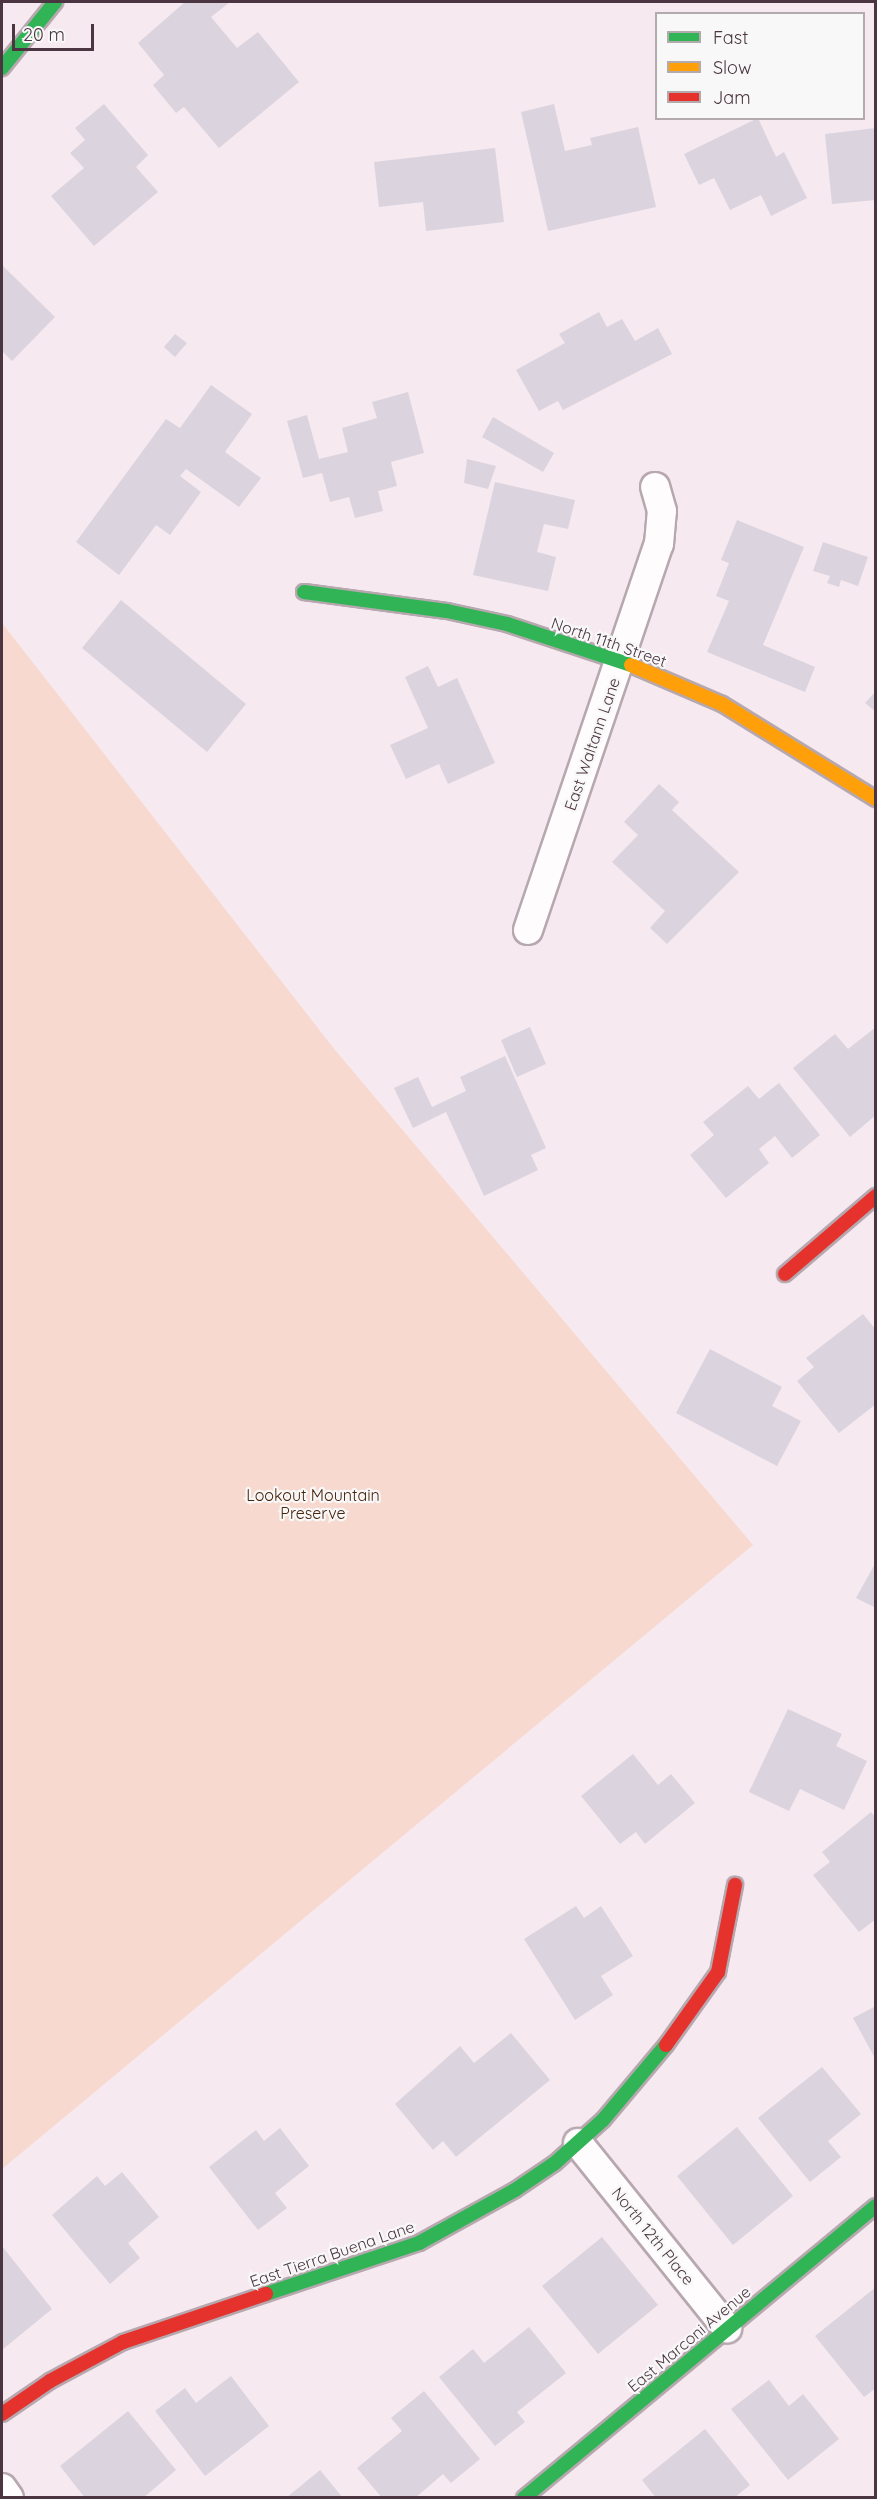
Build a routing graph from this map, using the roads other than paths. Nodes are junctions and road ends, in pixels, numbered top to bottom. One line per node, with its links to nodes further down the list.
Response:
1 (55, 2): 2 (street)
2 (2, 68)
3 (655, 487): 5 (street, East Waltann Lane)
4 (304, 592): 5 (street, North 11th Street)
5 (621, 661): 6 (street, North 11th Street); 7 (street, East Waltann Lane)
6 (876, 799)
7 (528, 930)
8 (876, 1197): 9 (street)
9 (785, 1274)
10 (735, 1885): 11 (street, East Tierra Buena Lane)
11 (579, 2143): 13 (street, North 12th Place); 14 (street, East Tierra Buena Lane)
12 (876, 2206): 13 (street, East Marconi Avenue)
13 (727, 2328): 17 (street, East Marconi Avenue)
14 (2, 2414)
15 (2, 2488): 16 (street)
16 (9, 2498)
17 (524, 2498)

